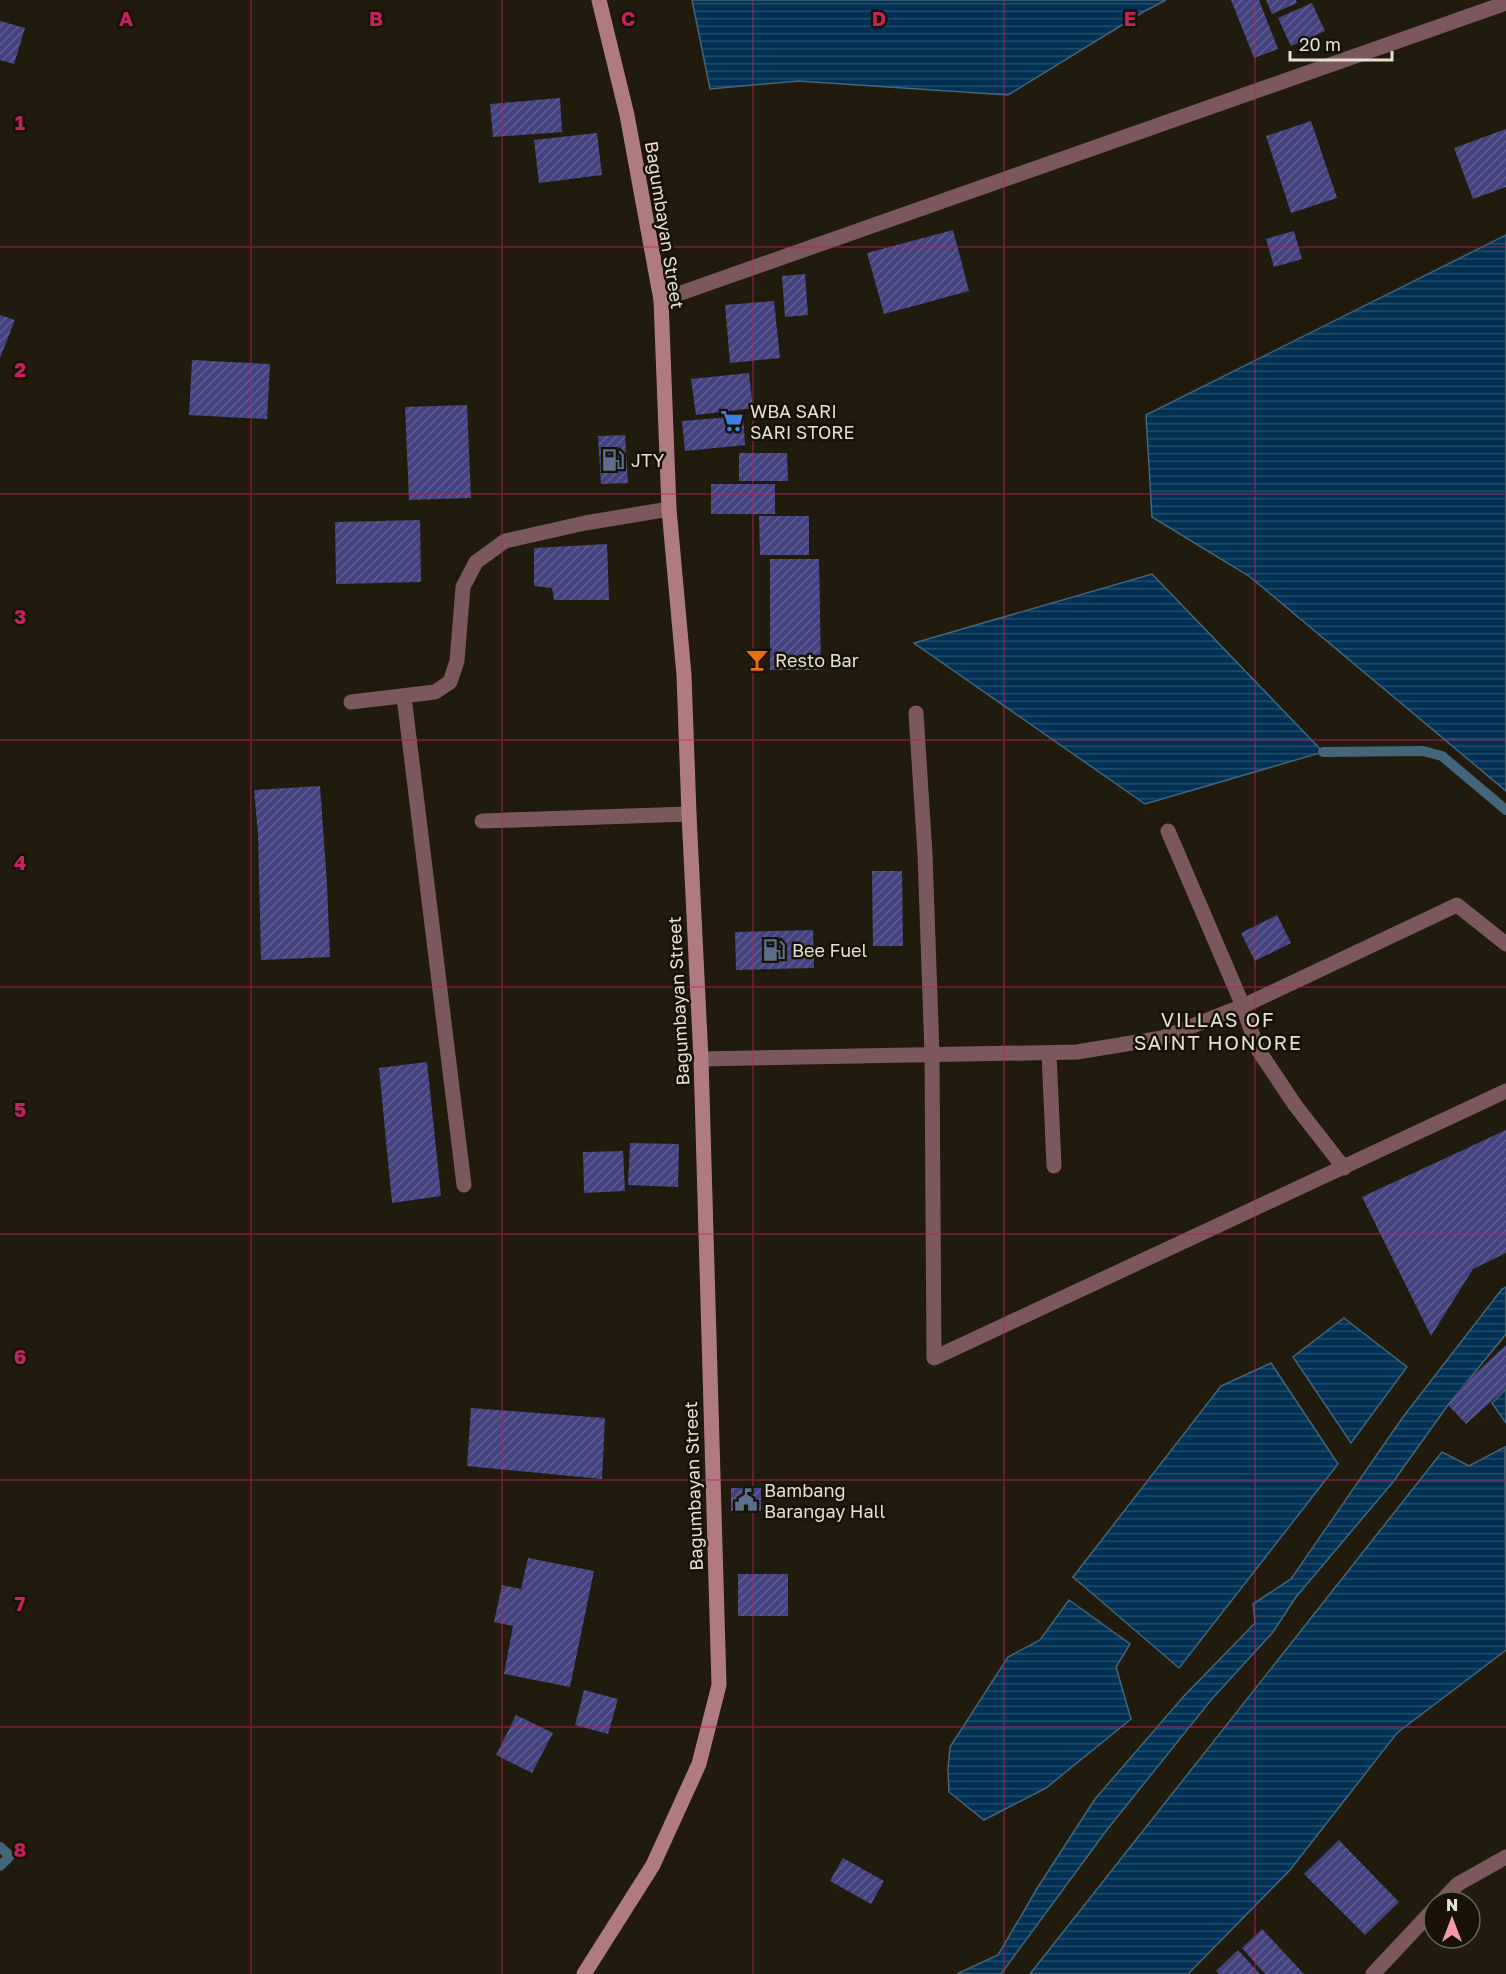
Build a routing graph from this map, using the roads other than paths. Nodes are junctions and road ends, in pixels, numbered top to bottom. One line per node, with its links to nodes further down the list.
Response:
1 (599, 0): 3 (main road, Bagumbayan Street)
2 (1506, 3): 3 (street)
3 (661, 300): 4 (main road, Bagumbayan Street)
4 (669, 509): 5 (street); 8 (main road, Bagumbayan Street)
5 (404, 697): 6 (street); 19 (street)
6 (351, 702)
7 (916, 714): 14 (street)
8 (688, 814): 9 (street); 15 (main road, Bagumbayan Street)
9 (482, 821)
10 (1168, 831): 12 (street)
11 (1506, 944): 12 (street)
12 (1243, 1006): 13 (street); 18 (street)
13 (1049, 1053): 14 (street); 17 (street)
14 (932, 1054): 15 (street); 18 (street)
15 (700, 1059): 23 (main road, Bagumbayan Street)
16 (1506, 1091): 18 (street)
17 (1054, 1166)
18 (1344, 1168)
19 (464, 1185)
20 (1506, 1857): 21 (street)
21 (1452, 1890)
22 (1422, 1923): 24 (street)
23 (584, 1974)
24 (1374, 1974)

